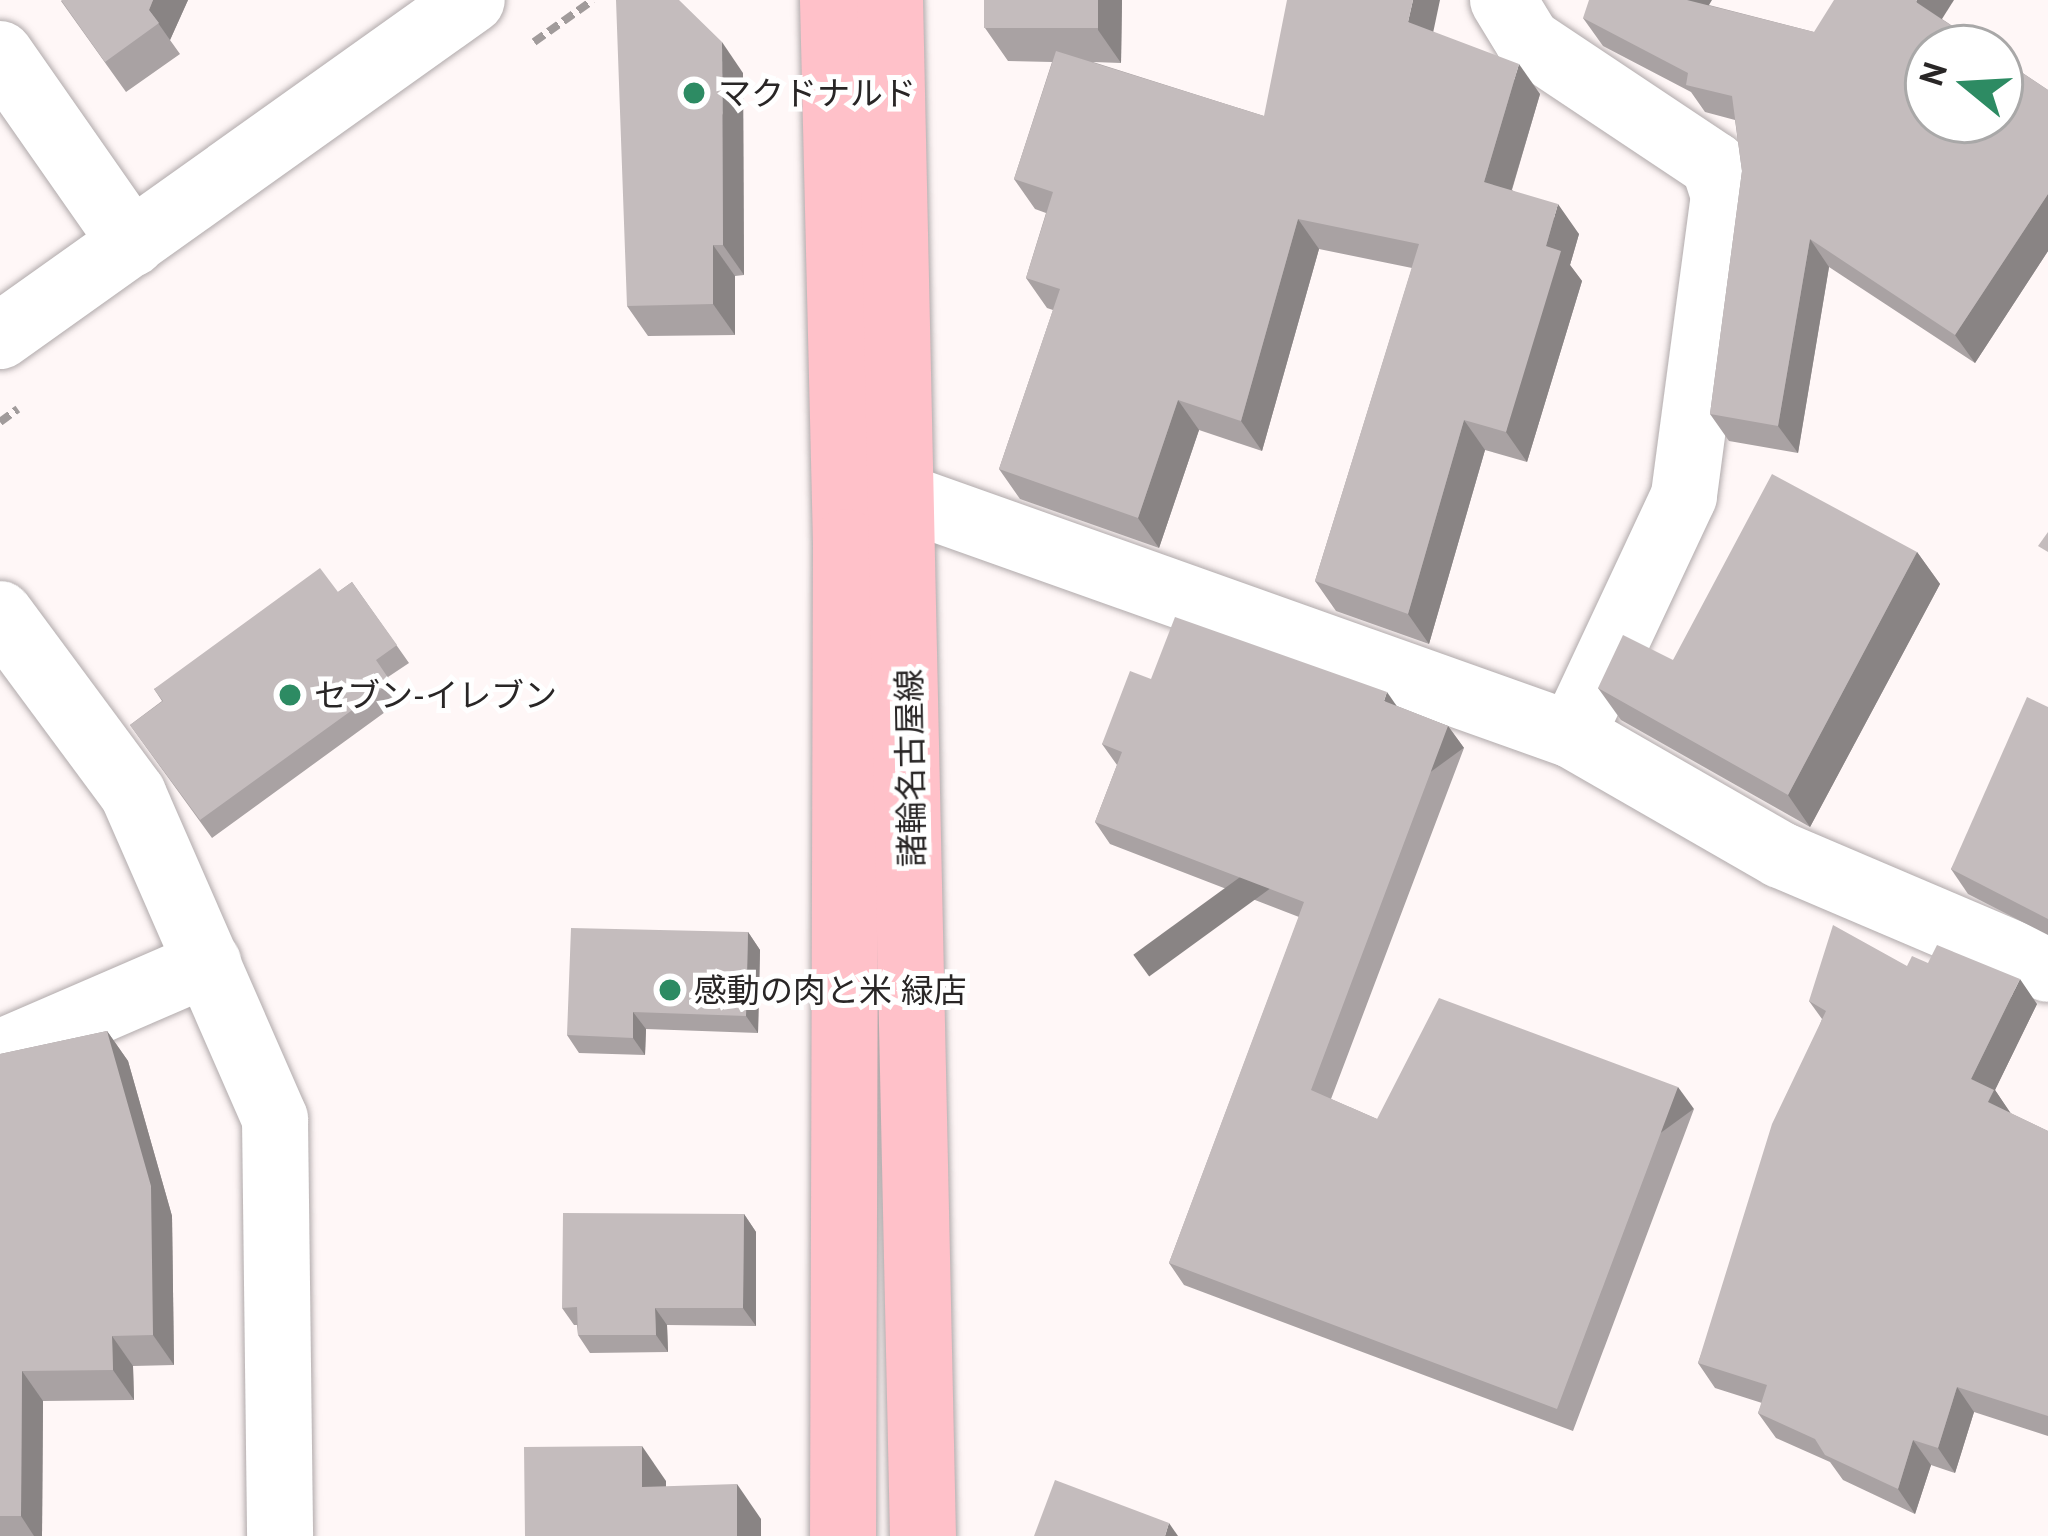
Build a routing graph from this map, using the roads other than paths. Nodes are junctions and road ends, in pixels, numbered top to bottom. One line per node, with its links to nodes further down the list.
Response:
1 (472, 0): 6 (street)
2 (833, 0): 15 (main road, 諸輪名古屋線)
3 (890, 0): 8 (main road, 諸輪名古屋線)
4 (1503, 0): 10 (street)
5 (0, 54): 6 (street)
6 (132, 242): 7 (street)
7 (0, 336)
8 (906, 498): 10 (street); 16 (main road, 諸輪名古屋線)
9 (0, 614): 11 (street)
10 (1572, 735): 12 (street)
11 (208, 963): 13 (street); 14 (street)
12 (2048, 969)
13 (0, 1053)
14 (280, 1536)
15 (843, 1536)
16 (923, 1536)

